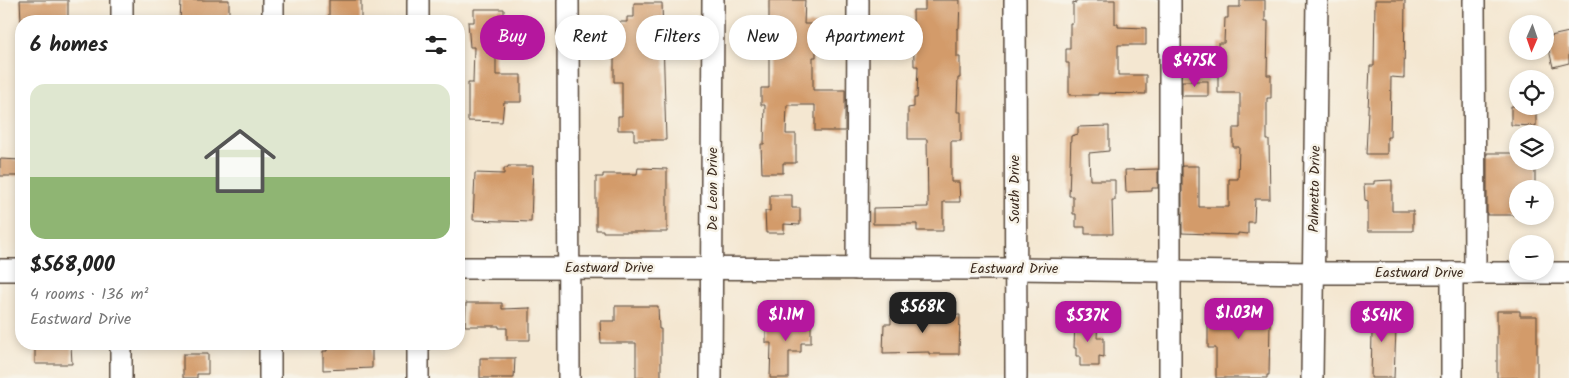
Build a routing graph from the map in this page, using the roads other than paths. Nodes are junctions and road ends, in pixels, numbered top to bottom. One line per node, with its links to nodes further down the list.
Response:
1 (122, 0): 11 (street)
2 (273, 0): 12 (street)
3 (418, 0): 13 (street)
4 (568, 0): 15 (street)
5 (714, 0): 16 (street, De Leon Drive)
6 (858, 0): 17 (street)
7 (1015, 0): 18 (street, South Drive)
8 (1170, 0): 21 (street)
9 (1317, 0): 22 (street, Palmetto Drive)
10 (1474, 0): 24 (street)
11 (122, 15)
12 (273, 15)
13 (418, 15)
14 (465, 268): 15 (street, Eastward Drive)
15 (569, 268): 16 (street, Eastward Drive); 32 (street)
16 (712, 269): 17 (street, Eastward Drive); 33 (street, De Leon Drive)
17 (857, 269): 18 (street, Eastward Drive)
18 (1015, 269): 21 (street, Eastward Drive); 34 (street, South Drive)
19 (0, 270): 20 (street)
20 (15, 270)
21 (1170, 271): 22 (street, Eastward Drive); 35 (street)
22 (1314, 273): 23 (street, Eastward Drive); 36 (street, Palmetto Drive)
23 (1452, 273): 24 (street, Eastward Drive); 37 (street)
24 (1475, 273): 25 (street, Eastward Drive)
25 (1569, 273)
26 (121, 350): 29 (street)
27 (270, 350): 30 (street)
28 (418, 350): 31 (street)
29 (121, 378)
30 (270, 378)
31 (418, 378)
32 (569, 378)
33 (711, 378)
34 (1016, 378)
35 (1170, 378)
36 (1312, 378)
37 (1452, 378)

